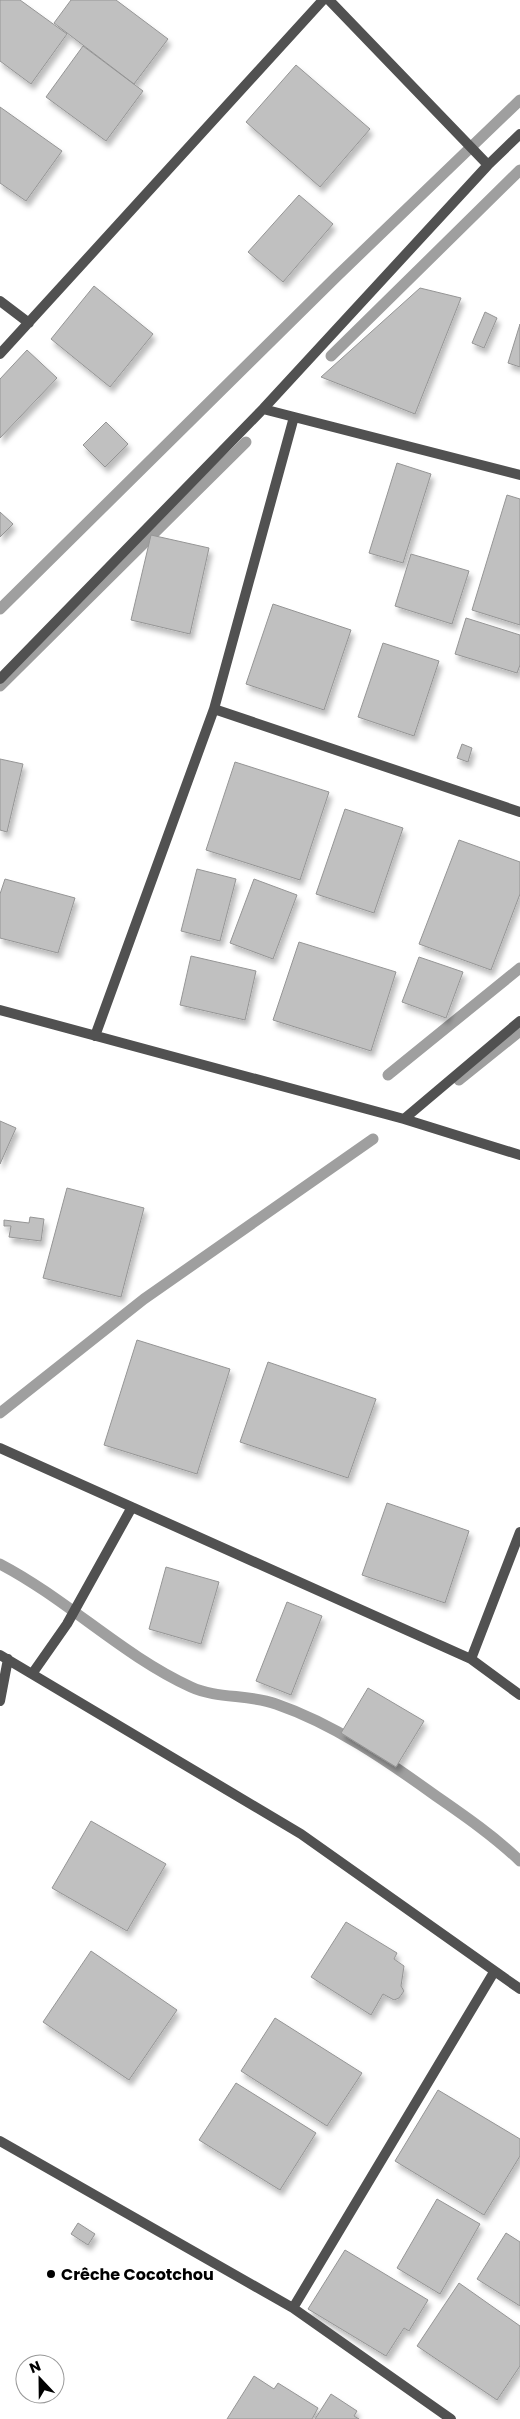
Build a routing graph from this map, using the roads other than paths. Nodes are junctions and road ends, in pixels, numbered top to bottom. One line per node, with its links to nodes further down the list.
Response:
1 (323, 0): 6 (street)
2 (329, 0): 4 (street)
3 (520, 134): 4 (street)
4 (488, 165): 8 (street)
5 (0, 301): 6 (street)
6 (29, 323): 7 (street)
7 (0, 354)
8 (263, 409): 9 (street); 11 (street)
9 (294, 417): 10 (street); 12 (street)
10 (520, 475)
11 (0, 679)
12 (214, 709): 13 (street); 16 (street)
13 (520, 812)
14 (0, 1010): 16 (street)
15 (520, 1022): 17 (street)
16 (95, 1036): 17 (street)
17 (404, 1119): 18 (street)
18 (520, 1155)
19 (0, 1448): 20 (street)
20 (132, 1507): 23 (street); 24 (street)
21 (520, 1532): 23 (street)
22 (4, 1657): 24 (street); 26 (street)
23 (471, 1660): 25 (street)
24 (32, 1674): 27 (street)
25 (520, 1695)
26 (0, 1701)
27 (494, 1972): 28 (street); 30 (street)
28 (520, 1989)
29 (0, 2141): 30 (street)
30 (293, 2308): 31 (street)
31 (452, 2419)

